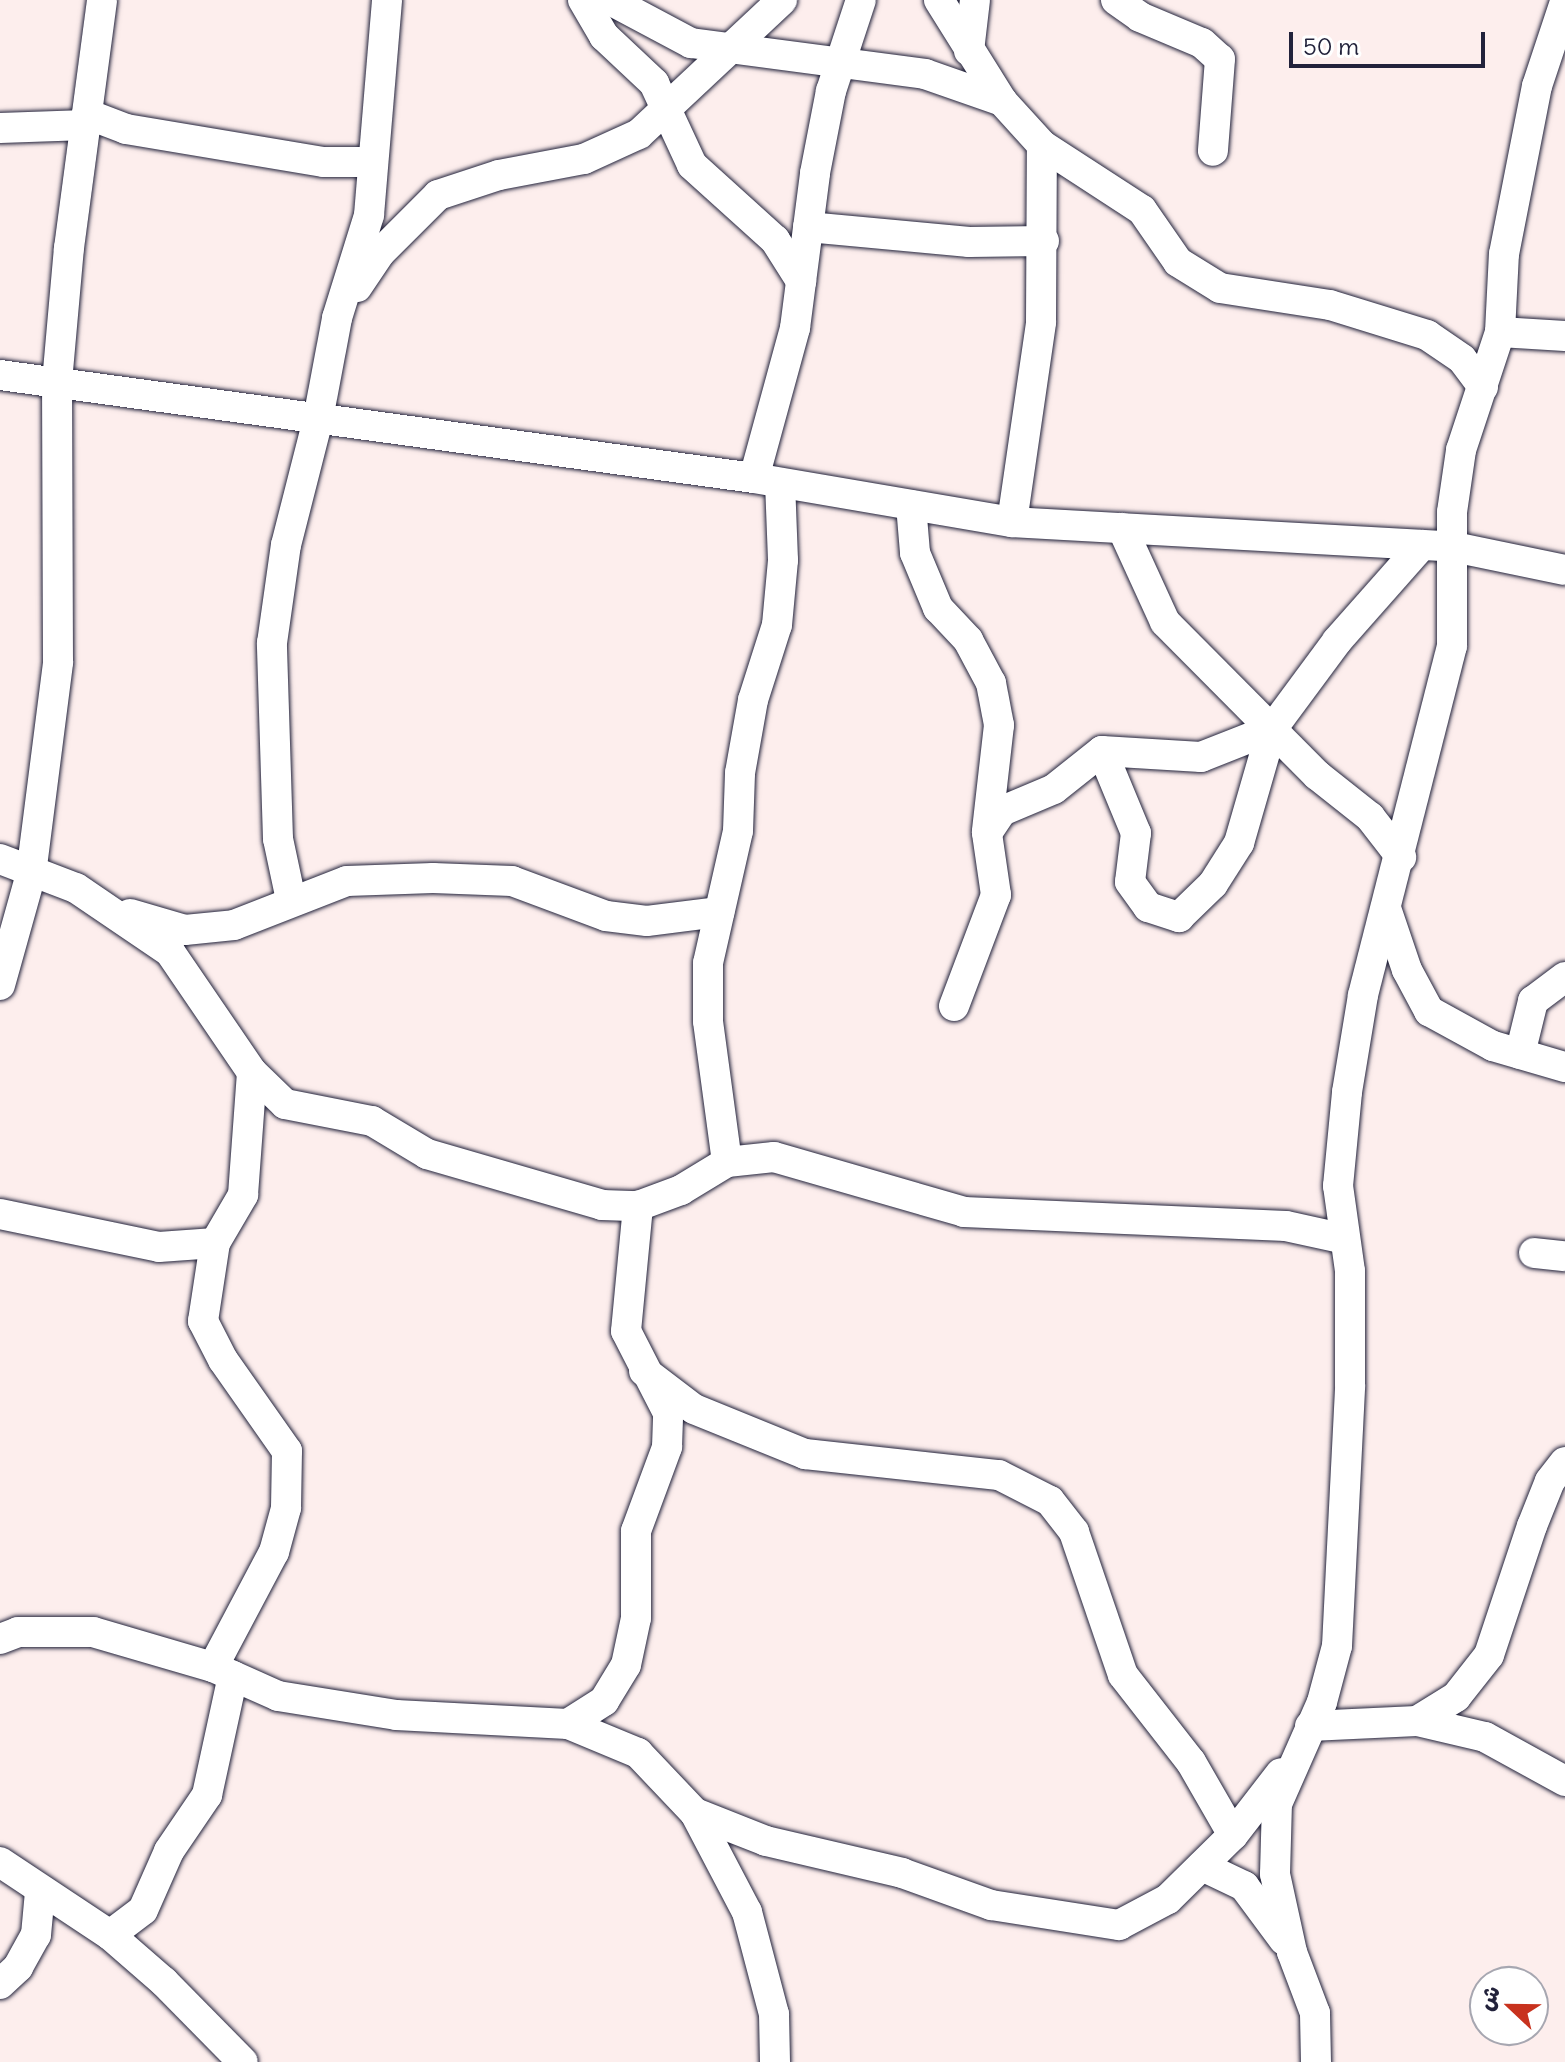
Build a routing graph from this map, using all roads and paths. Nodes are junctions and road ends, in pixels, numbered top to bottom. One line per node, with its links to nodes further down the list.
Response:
1 (102, 0): 16 (street)
2 (387, 0): 20 (street)
3 (583, 0): 15 (street)
4 (610, 0): 11 (street)
5 (782, 0): 11 (street)
6 (861, 0): 13 (street)
7 (939, 0): 12 (street)
8 (975, 0): 12 (street)
9 (1116, 0): 19 (street)
10 (1565, 2): 25 (street)
11 (724, 51): 13 (street); 15 (street)
12 (969, 51): 14 (street)
13 (841, 62): 14 (street); 21 (street)
14 (1002, 101): 18 (street)
15 (667, 106): 23 (street); 24 (street)
16 (86, 120): 17 (street); 20 (street); 28 (street)
17 (0, 128)
18 (1042, 145): 22 (street); 29 (street)
19 (1213, 151)
20 (373, 162): 24 (street)
21 (808, 227): 22 (street); 23 (street)
22 (1044, 241): 33 (street)
23 (801, 281): 31 (street)
24 (337, 318): 30 (street)
25 (1500, 332): 26 (street); 29 (street)
26 (1565, 336)
27 (0, 375): 28 (street)
28 (57, 382): 30 (street); 43 (street)
29 (1483, 387): 36 (street)
30 (318, 419): 31 (street); 44 (street)
31 (767, 481): 32 (street); 47 (street)
32 (911, 505): 33 (street); 40 (street)
33 (1012, 522): 34 (street)
34 (1122, 528): 35 (street); 38 (street)
35 (1422, 545): 36 (street); 38 (street)
36 (1454, 547): 37 (street); 41 (street)
37 (1565, 570)
38 (1272, 729): 39 (street); 39 (street); 41 (street)
39 (1102, 751): 40 (street)
40 (987, 833): 50 (street)
41 (1401, 857): 46 (street)
42 (0, 859): 43 (street)
43 (31, 874): 45 (street); 49 (street)
44 (291, 900): 45 (street); 47 (street)
45 (113, 909): 53 (street)
46 (1387, 911): 51 (street); 57 (street)
47 (719, 912): 54 (street)
48 (1565, 977): 51 (street)
49 (0, 985)
50 (954, 1006)
51 (1520, 1054): 52 (street)
52 (1565, 1067)
53 (252, 1072): 55 (street); 58 (street)
54 (727, 1162): 55 (street); 57 (street)
55 (638, 1206): 61 (street)
56 (0, 1214): 58 (street)
57 (1345, 1239): 67 (street)
58 (215, 1243): 64 (street)
59 (1534, 1253): 60 (street)
60 (1565, 1256)
61 (644, 1371): 66 (street); 70 (street)
62 (1565, 1462): 65 (street)
63 (0, 1639): 64 (street)
64 (223, 1671): 66 (street); 74 (street)
65 (1417, 1721): 67 (street); 68 (street)
66 (568, 1724): 69 (street)
67 (1304, 1739): 70 (street); 75 (street)
68 (1565, 1781)
69 (695, 1813): 72 (street); 79 (street)
70 (1233, 1835): 72 (street)
71 (0, 1862): 73 (street)
72 (1202, 1866): 75 (street)
73 (40, 1892): 74 (street); 76 (street)
74 (110, 1935): 78 (street)
75 (1292, 1952): 77 (street)
76 (0, 1984)
77 (1315, 2013): 80 (street); 81 (street)
78 (243, 2062)
79 (775, 2062)
80 (1316, 2062)
81 (1334, 2062)

